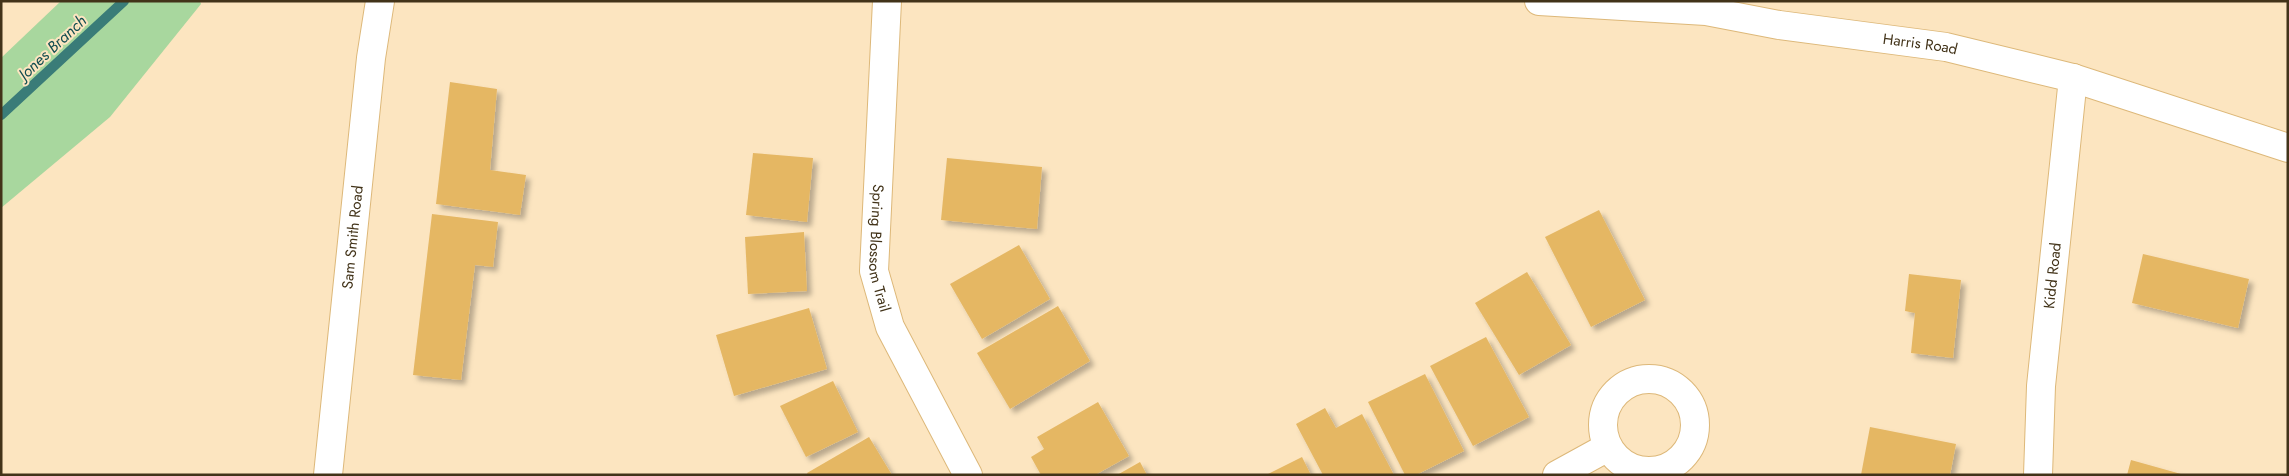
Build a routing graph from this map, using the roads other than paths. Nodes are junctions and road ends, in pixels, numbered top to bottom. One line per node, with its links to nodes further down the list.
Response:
1 (380, 1): 8 (street, Sam Smith Road)
2 (886, 1): 9 (street, Spring Blossom Trail)
3 (1539, 1): 4 (street, Harris Road)
4 (1706, 6): 5 (street, Harris Road)
5 (2073, 78): 6 (street, Harris Road); 11 (street, Kidd Road)
6 (2288, 148)
7 (1608, 447): 10 (street)
8 (328, 475)
9 (968, 475)
10 (1557, 475)
11 (2038, 475)

